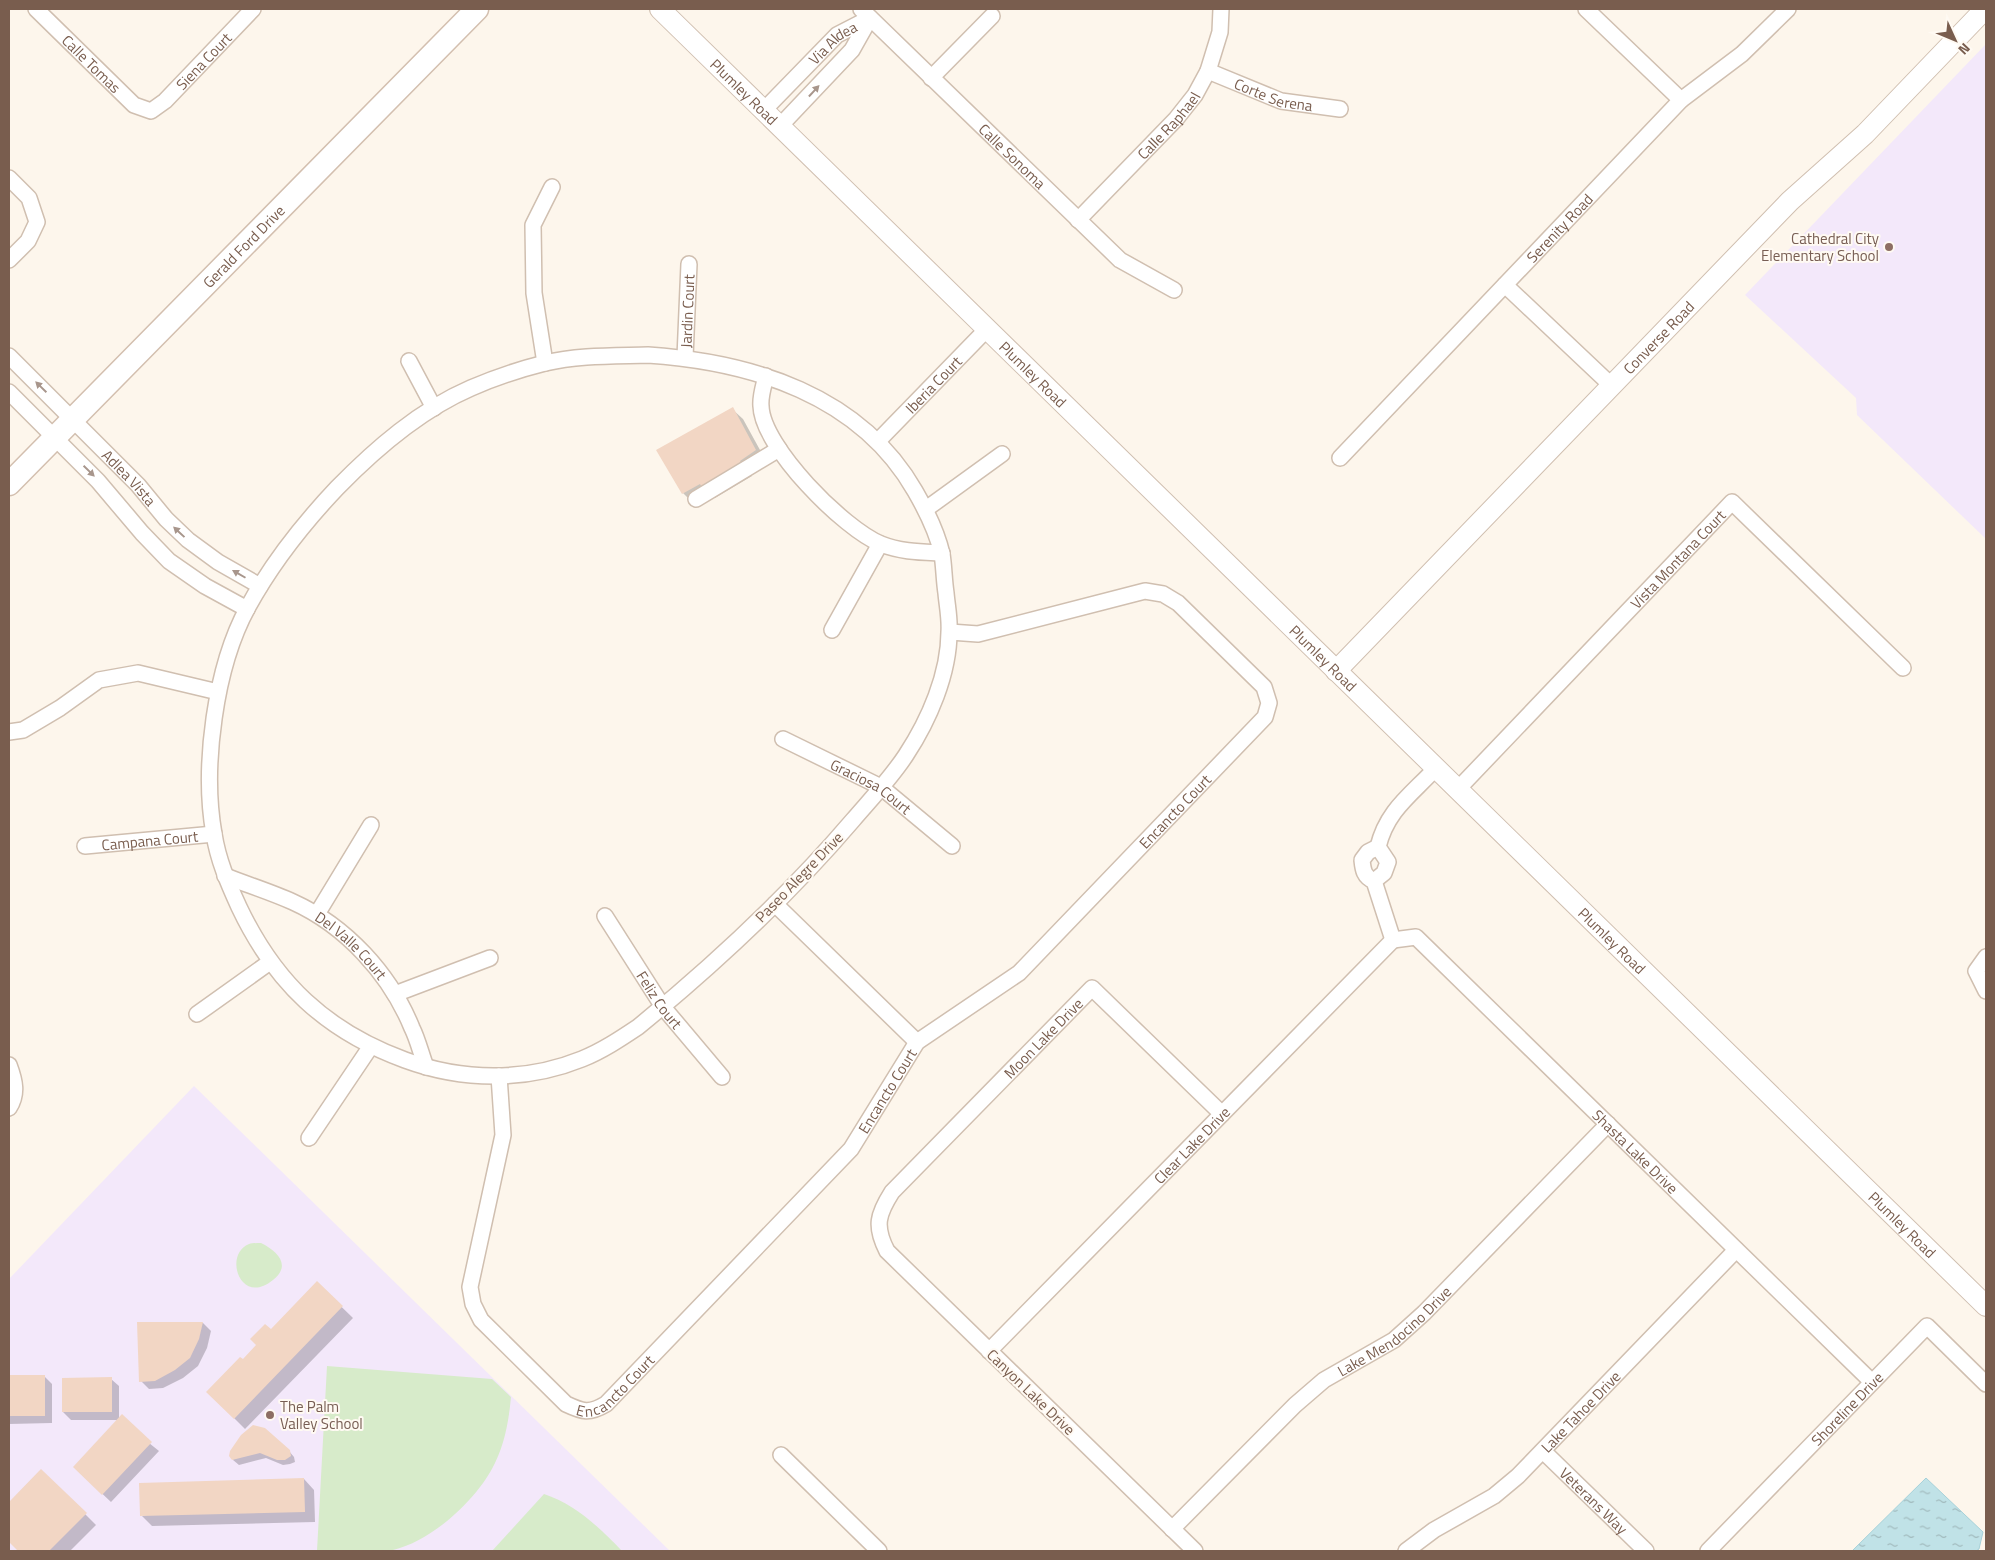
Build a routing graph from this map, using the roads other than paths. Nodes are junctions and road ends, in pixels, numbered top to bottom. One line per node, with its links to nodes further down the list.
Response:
1 (36, 9): 15 (street, Calle Tomas)
2 (253, 9): 15 (street, Siena Court)
3 (477, 9): 34 (main road, Gerald Ford Drive)
4 (660, 9): 16 (street, Plumley Road)
5 (1220, 9): 11 (street, Calle Raphael)
6 (1586, 9): 13 (street)
7 (1788, 9): 13 (street, Serenity Road)
8 (1985, 9): 31 (street, Converse Road)
9 (865, 13): 12 (street, Calle Sonoma); 16 (street, Via Aldea); 17 (street, Via Aldea, one-way to 9)
10 (992, 16): 12 (street)
11 (1208, 71): 14 (street, Corte Serena); 20 (street, Calle Raphael)
12 (931, 78): 20 (street, Calle Sonoma)
13 (1681, 100): 23 (street, Serenity Road)
14 (1340, 109)
15 (151, 111)
16 (763, 111): 17 (street, Plumley Road)
17 (780, 126): 25 (street, Plumley Road)
18 (9, 178): 21 (street)
19 (552, 187): 29 (street)
20 (1078, 220): 24 (street, Calle Sonoma)
21 (9, 260)
22 (689, 264): 27 (street, Jardin Court)
23 (1505, 285): 31 (street); 39 (street, Serenity Road)
24 (1174, 290)
25 (987, 329): 36 (street, Iberia Court); 50 (street, Plumley Road)
26 (9, 356): 34 (street, Adlea Vista, one-way to 26)
27 (685, 357): 29 (street, Paseo Alegre Drive); 30 (street, Paseo Alegre Drive)
28 (409, 361): 33 (street)
29 (545, 363): 33 (street, Paseo Alegre Drive)
30 (766, 376): 36 (street, Paseo Alegre Drive); 37 (street)
31 (1612, 386): 50 (street, Converse Road)
32 (9, 392): 35 (street, Adlea Vista)
33 (434, 408): 45 (street, Paseo Alegre Drive)
34 (72, 420): 35 (main road, Gerald Ford Drive); 45 (street, Adlea Vista, one-way to 34)
35 (54, 437): 40 (main road, Gerald Ford Drive); 46 (street, Adlea Vista, one-way to 46)
36 (878, 441): 42 (street, Paseo Alegre Drive)
37 (779, 449): 41 (street); 43 (street)
38 (1002, 454): 42 (street)
39 (1340, 458)
40 (9, 484)
41 (696, 499)
42 (926, 509): 44 (street, Paseo Alegre Drive)
43 (880, 544): 44 (street); 47 (street)
44 (942, 553): 48 (street, Paseo Alegre Drive)
45 (260, 586): 46 (street, Paseo Alegre Drive)
46 (247, 609): 51 (street, Paseo Alegre Drive)
47 (832, 630)
48 (950, 632): 55 (street, Paseo Alegre Drive); 75 (street, Encancto Court)
49 (1903, 668): 56 (street, Vista Montana Court)
50 (1336, 671): 54 (street, Plumley Road)
51 (218, 692): 52 (street); 58 (street, Paseo Alegre Drive)
52 (9, 732)
53 (783, 739): 55 (street, Graciosa Court)
54 (1436, 768): 56 (street, Plumley Road); 61 (street)
55 (882, 786): 60 (street, Graciosa Court); 64 (street, Paseo Alegre Drive)
56 (1458, 789): 87 (street, Plumley Road)
57 (371, 825): 65 (street)
58 (214, 834): 59 (street, Campana Court); 62 (street, Paseo Alegre Drive)
59 (84, 846)
60 (952, 846)
61 (1378, 847): 63 (street); 63 (street)
62 (225, 876): 65 (street, Del Valle Court); 70 (street, Paseo Alegre Drive)
63 (1374, 881): 67 (street)
64 (775, 904): 73 (street, Paseo Alegre Drive); 75 (street)
65 (317, 914): 72 (street, Del Valle Court)
66 (605, 916): 73 (street, Feliz Court)
67 (1394, 940): 82 (street, Clear Lake Drive); 83 (street, Shasta Lake Drive)
68 (1986, 957): 71 (street)
69 (490, 958): 72 (street)
70 (270, 962): 74 (street); 76 (street, Paseo Alegre Drive)
71 (1986, 991)
72 (395, 994): 78 (street, Del Valle Court)
73 (663, 1007): 79 (street, Paseo Alegre Drive); 80 (street, Feliz Court)
74 (197, 1014)
75 (917, 1042): 79 (street, Encancto Court)
76 (371, 1046): 78 (street, Paseo Alegre Drive); 84 (street)
77 (9, 1065): 81 (street)
78 (426, 1068): 79 (street, Paseo Alegre Drive)
79 (499, 1076)
80 (722, 1077)
81 (9, 1108)
82 (1222, 1114): 85 (street, Moon Lake Drive); 88 (street, Clear Lake Drive)
83 (1608, 1124): 86 (street, Shasta Lake Drive); 93 (street, Lake Mendocino Drive)
84 (309, 1138)
85 (878, 1225): 88 (street, Canyon Lake Drive)
86 (1736, 1250): 89 (street, Shasta Lake Drive); 91 (street, Lake Tahoe Drive)
87 (1986, 1306)
88 (989, 1351): 93 (street, Canyon Lake Drive)
89 (1872, 1382): 90 (street, Shoreline Drive); 98 (street, Shoreline Drive)
90 (1986, 1384)
91 (1543, 1451): 96 (street, Lake Tahoe Drive); 97 (street, Veterans Way)
92 (781, 1455): 94 (street)
93 (1172, 1529): 95 (street, Canyon Lake Drive)
94 (879, 1551)
95 (1195, 1551)
96 (1406, 1551)
97 (1646, 1551)
98 (1708, 1551)

